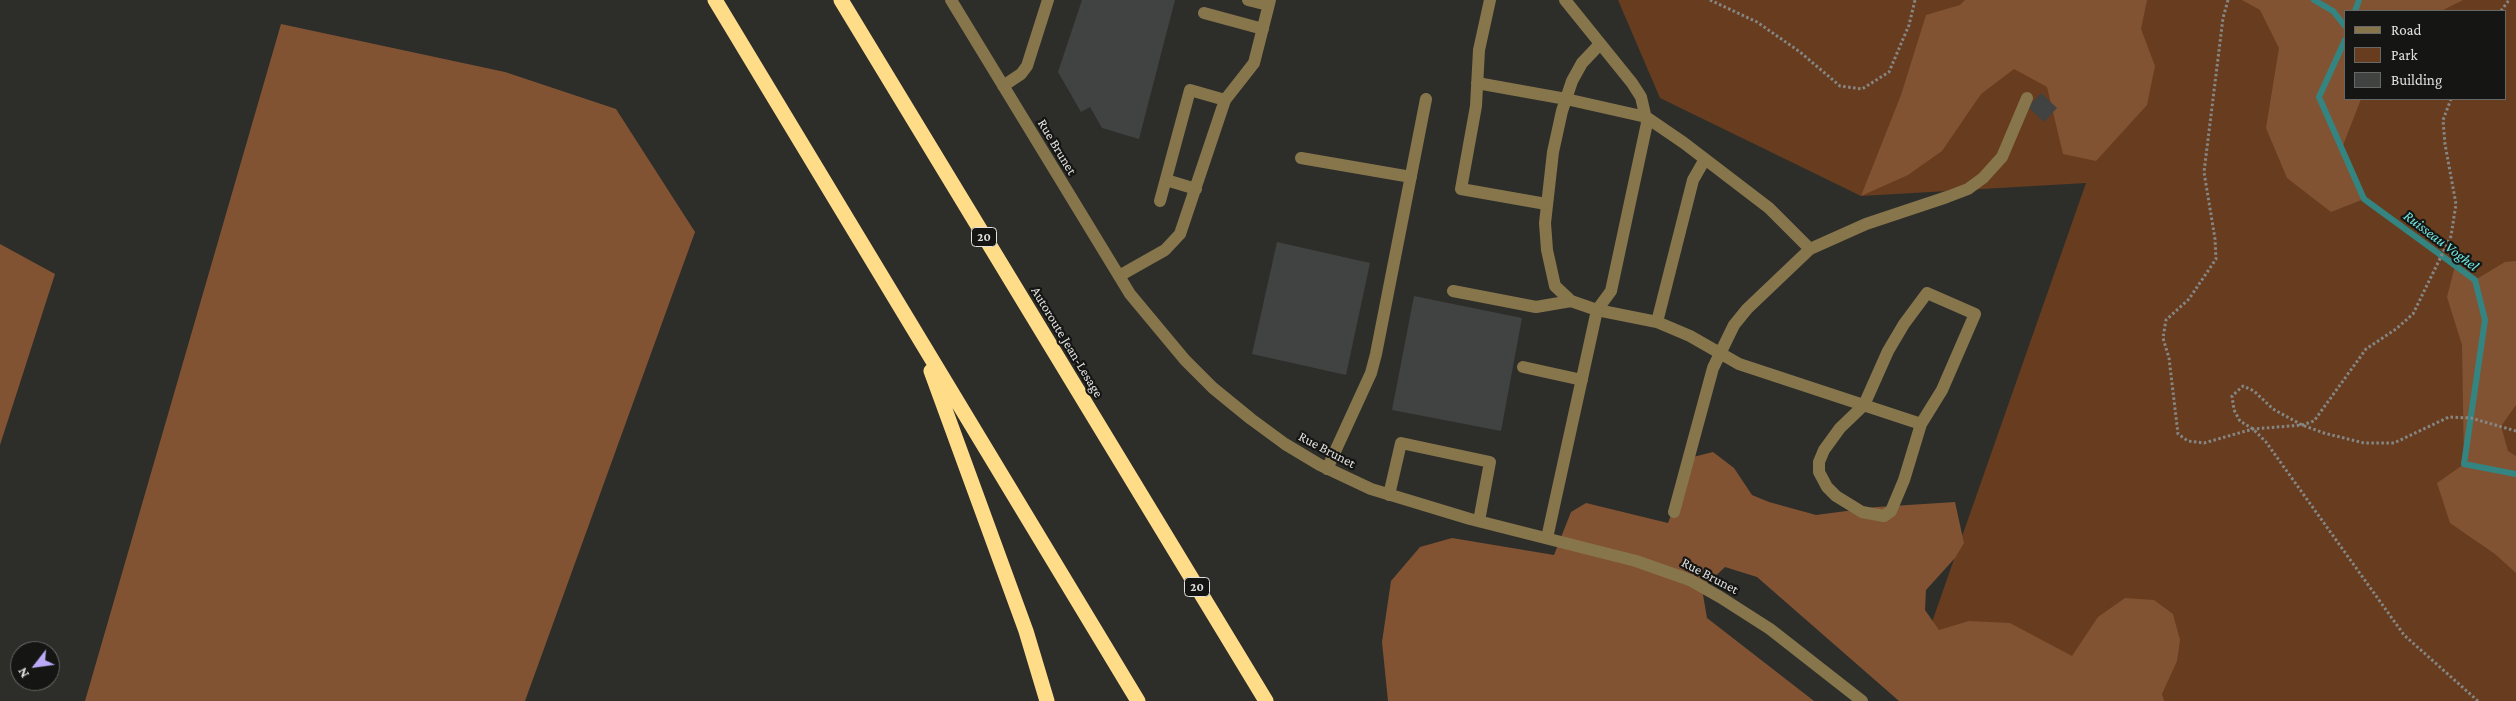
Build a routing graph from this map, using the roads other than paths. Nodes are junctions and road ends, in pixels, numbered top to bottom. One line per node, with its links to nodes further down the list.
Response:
1 (715, 0): 32 (highway)
2 (841, 0): 45 (highway, Autoroute Jean-Lesage / 20)
3 (1048, 0): 13 (street)
4 (1248, 0): 8 (street)
5 (1490, 0): 12 (street)
6 (1565, 0): 11 (street)
7 (953, 1): 13 (street, Rue Brunet)
8 (1269, 3): 10 (street)
9 (1204, 13): 10 (street)
10 (1262, 29): 17 (street)
11 (1600, 44): 16 (street); 18 (street)
12 (1477, 83): 16 (street); 25 (street)
13 (1003, 86): 27 (street, Rue Brunet)
14 (2028, 98): 26 (street)
15 (1426, 99): 21 (street)
16 (1566, 99): 18 (street); 25 (street)
17 (1225, 100): 22 (street); 23 (street)
18 (1646, 117): 20 (street); 30 (street)
19 (1301, 158): 21 (street)
20 (1705, 159): 26 (street); 31 (street)
21 (1411, 177): 38 (street)
22 (1166, 180): 23 (street); 24 (street)
23 (1196, 189): 27 (street)
24 (1160, 201)
25 (1546, 204): 29 (street)
26 (1810, 249): 33 (street)
27 (1119, 276): 38 (street, Rue Brunet)
28 (1453, 290): 29 (street)
29 (1571, 301): 30 (street)
30 (1597, 310): 31 (street); 35 (street)
31 (1657, 322): 33 (street)
32 (921, 342): 43 (highway); 44 (highway)
33 (1719, 352): 36 (street); 40 (street)
34 (1523, 367): 35 (street)
35 (1582, 380): 42 (street)
36 (1864, 405): 37 (street); 37 (street); 37 (street)
37 (1921, 424)
38 (1327, 469): 39 (street, Rue Brunet)
39 (1389, 495): 41 (street, Rue Brunet); 41 (street)
40 (1674, 512)
41 (1479, 521): 42 (street, Rue Brunet)
42 (1547, 538): 46 (street, Rue Brunet)
43 (1047, 701)
44 (1138, 701)
45 (1266, 701)
46 (1862, 701)

